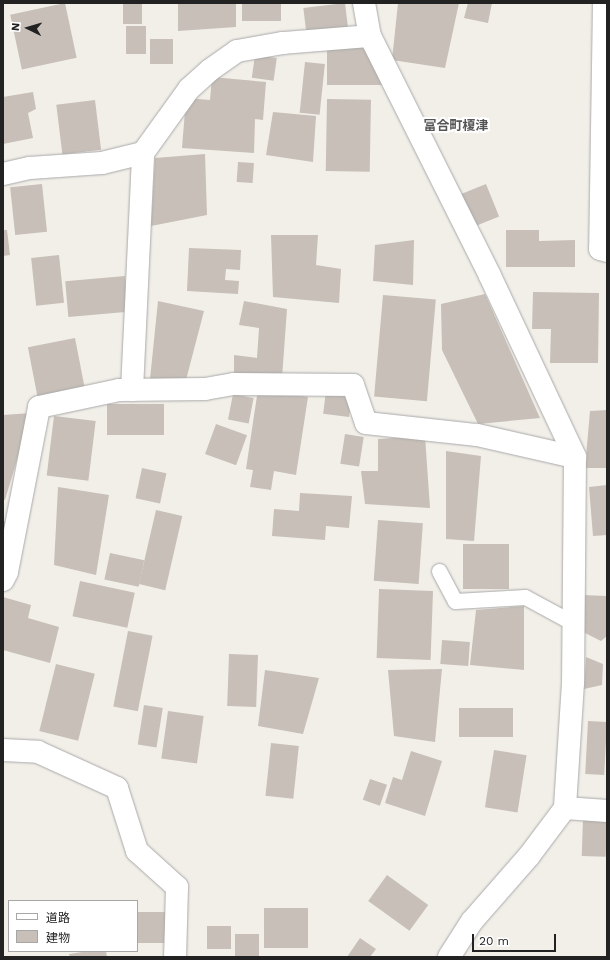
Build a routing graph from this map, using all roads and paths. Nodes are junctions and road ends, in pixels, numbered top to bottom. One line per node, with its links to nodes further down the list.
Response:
1 (364, 3): 4 (street)
2 (604, 3): 3 (street); 7 (street)
3 (607, 3)
4 (370, 36): 5 (street); 9 (street)
5 (143, 153): 6 (street); 8 (street)
6 (3, 174)
7 (607, 251)
8 (132, 390): 9 (street); 11 (street)
9 (575, 457): 12 (street)
10 (439, 571): 12 (lane)
11 (3, 580)
12 (573, 623): 14 (street)
13 (3, 750): 16 (street)
14 (565, 808): 15 (street); 17 (street)
15 (607, 811)
16 (175, 957)
17 (449, 957)

